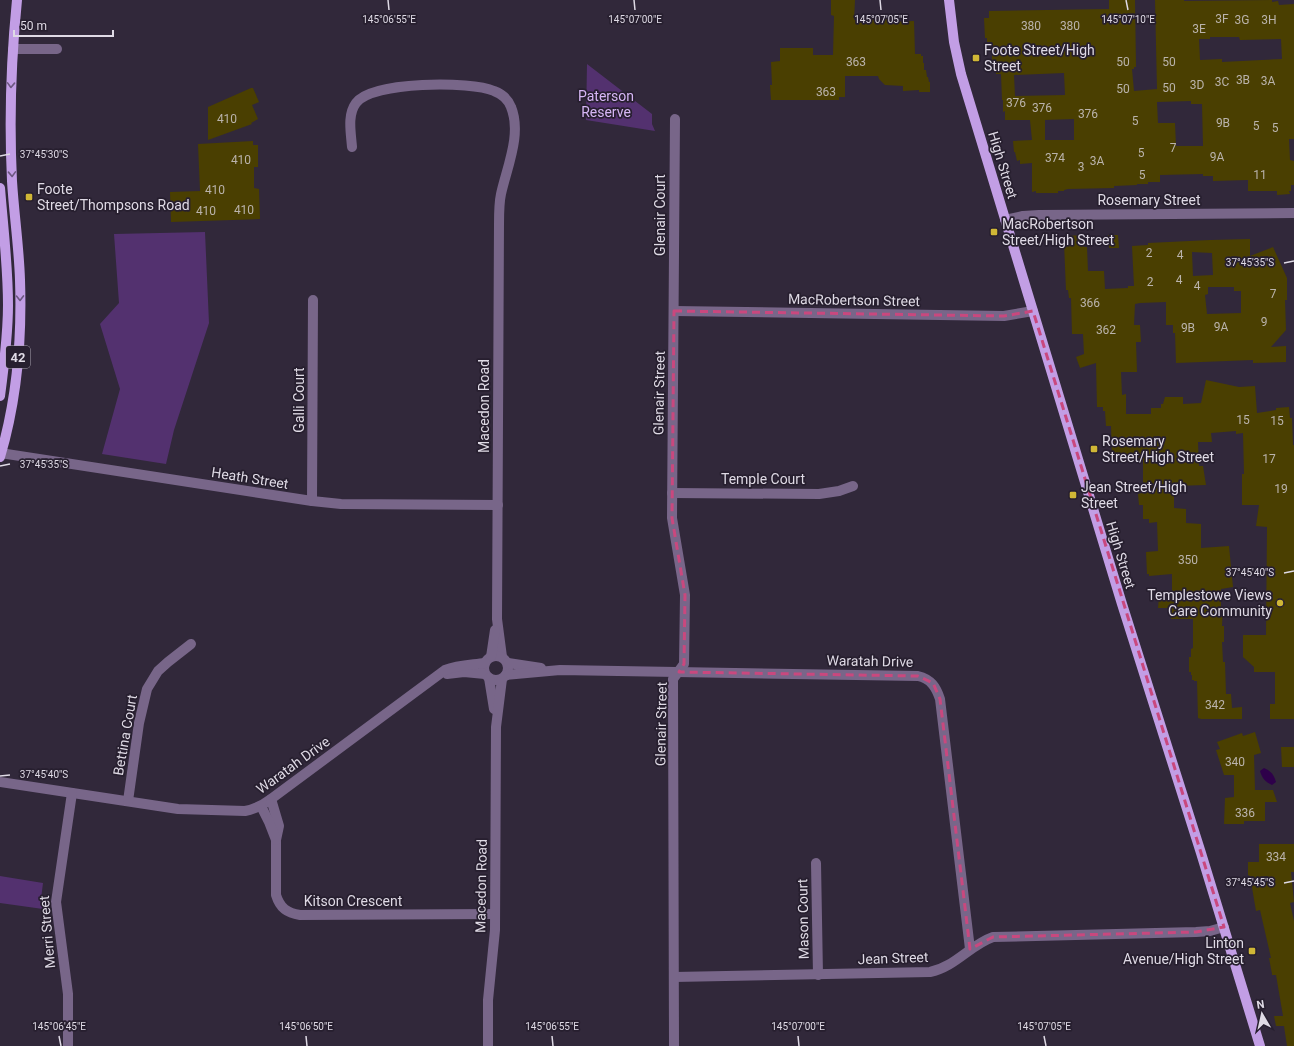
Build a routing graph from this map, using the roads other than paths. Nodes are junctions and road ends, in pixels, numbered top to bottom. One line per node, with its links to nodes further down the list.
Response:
1 (18, 0): 3 (main road, 42)
2 (949, 0): 9 (main road, High Street)
3 (13, 49): 4 (street); 14 (main road, 42, one-way to 14)
4 (57, 49)
5 (675, 118): 11 (street, Glenair Court)
6 (352, 147): 18 (street, Macedon Road)
7 (0, 188): 13 (main road, 42)
8 (1294, 213): 9 (street, Rosemary Street)
9 (1005, 220): 12 (main road, High Street)
10 (313, 300): 17 (street, Galli Court)
11 (674, 311): 12 (street, MacRobertson Street); 16 (street, Glenair Street)
12 (1033, 311): 37 (main road, High Street)
13 (0, 396)
14 (0, 454): 17 (street, Heath Street)
15 (853, 486): 16 (street, Temple Court)
16 (672, 493): 24 (street, Glenair Street)
17 (312, 501): 18 (street, Heath Street)
18 (498, 505): 19 (street, Macedon Road)
19 (497, 618): 21 (street, Macedon Road); 22 (street, Macedon Road)
20 (191, 644): 32 (street, Bettina Court)
21 (488, 660): 22 (street); 25 (street, Waratah Drive); 26 (street)
22 (505, 660): 23 (street, Waratah Drive); 27 (street)
23 (560, 670): 24 (street, Waratah Drive); 27 (street, Waratah Drive)
24 (679, 672): 38 (street, Waratah Drive); 40 (street, Glenair Street)
25 (438, 675): 26 (street, Waratah Drive); 31 (street, Waratah Drive)
26 (487, 676): 27 (street); 28 (street, Macedon Road)
27 (504, 677): 28 (street, Macedon Road)
28 (496, 727): 36 (street, Macedon Road)
29 (0, 782): 30 (street, Waratah Drive)
30 (72, 793): 32 (street, Waratah Drive); 41 (street, Merri Street)
31 (271, 799): 33 (street, Waratah Drive); 34 (street, Kitson Crescent)
32 (128, 801): 33 (street, Waratah Drive)
33 (260, 806): 34 (street, Kitson Crescent)
34 (276, 840): 36 (street, Kitson Crescent)
35 (816, 863): 39 (street, Mason Court)
36 (495, 914): 42 (street, Macedon Road)
37 (1224, 927): 38 (street, Jean Street); 44 (main road, High Street)
38 (970, 949): 39 (street, Jean Street)
39 (818, 975): 40 (street, Jean Street)
40 (674, 976): 43 (street, Glenair Street)
41 (68, 1046)
42 (488, 1046)
43 (674, 1046)
44 (1260, 1046)

